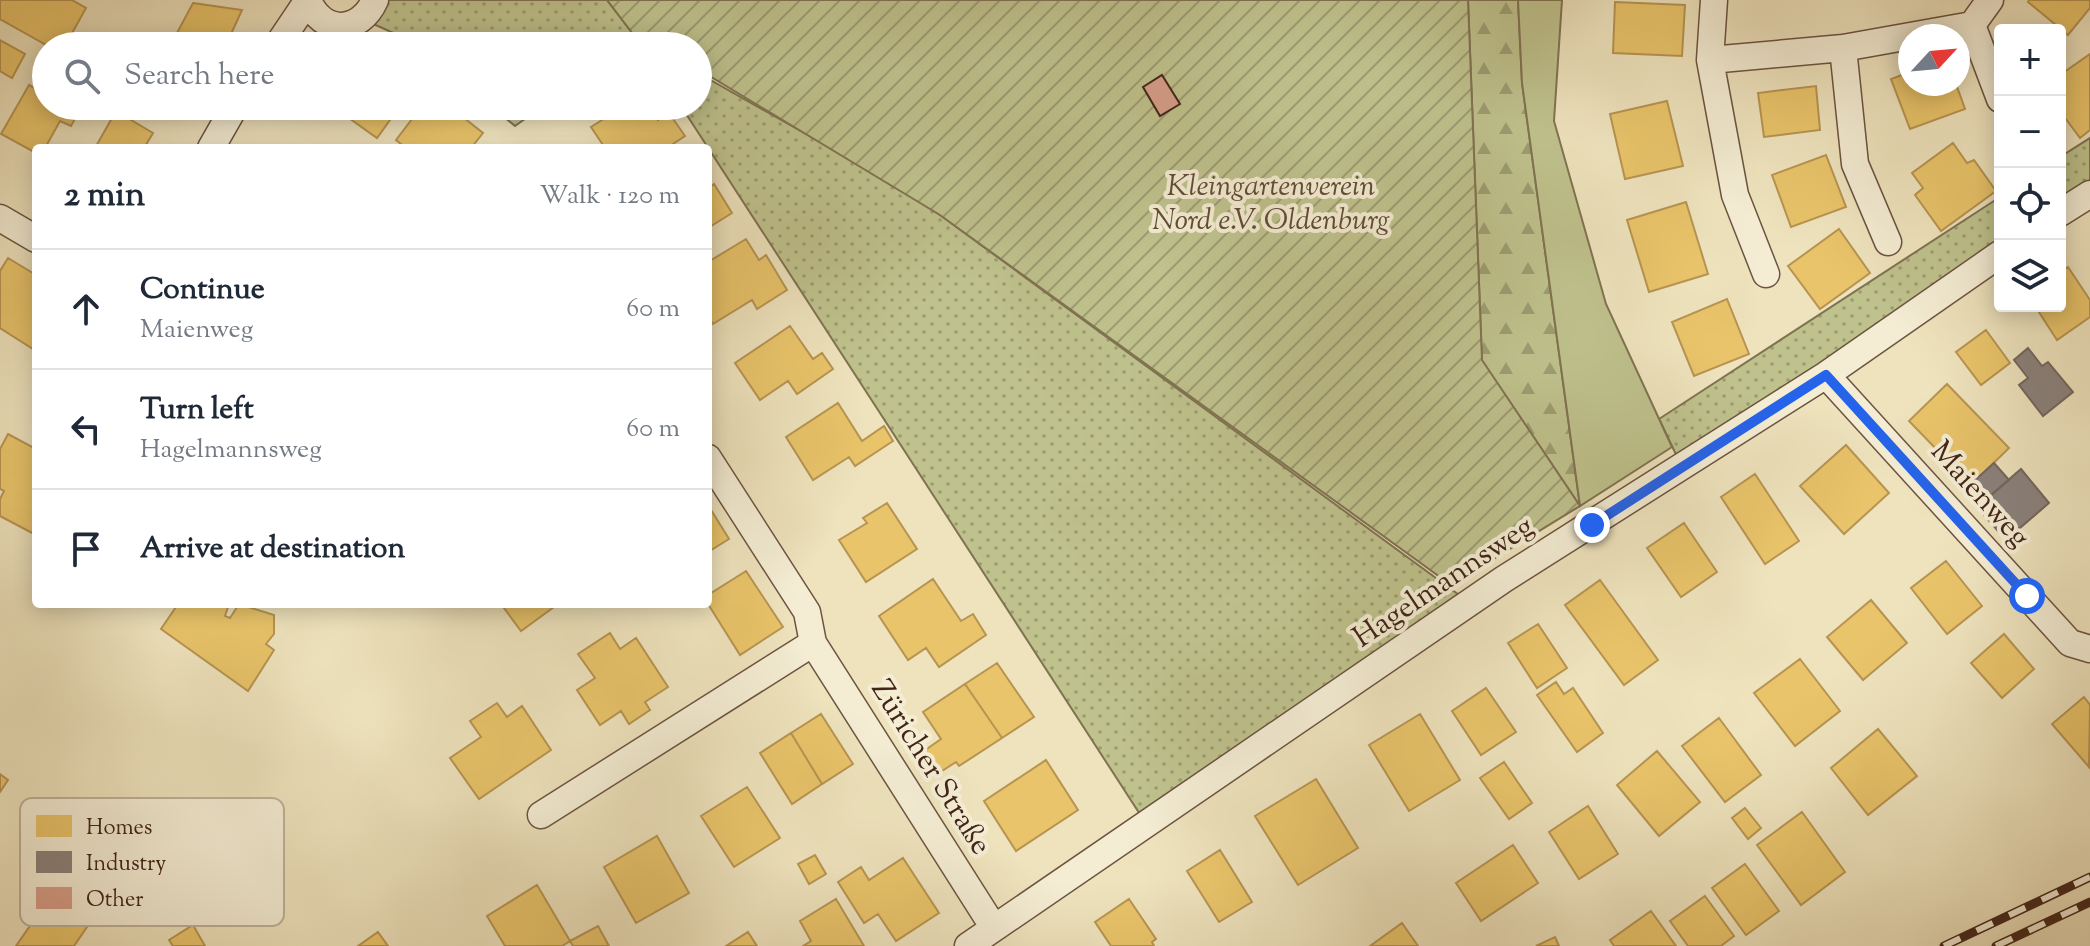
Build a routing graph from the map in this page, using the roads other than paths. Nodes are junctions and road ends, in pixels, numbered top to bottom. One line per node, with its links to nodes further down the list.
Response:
1 (308, 0): 2 (street); 6 (street)
2 (375, 0)
3 (1714, 0): 8 (street)
4 (1990, 0): 5 (street)
5 (1972, 25): 7 (street); 9 (street)
6 (286, 32)
7 (1843, 48): 8 (street); 16 (street)
8 (1710, 60): 18 (street)
9 (1999, 96)
10 (227, 120): 11 (street)
11 (213, 144)
12 (2090, 194): 13 (street)
13 (2066, 209)
14 (0, 218): 15 (street)
15 (32, 237)
16 (1888, 242)
17 (1994, 258): 19 (street, Hagelmannsweg)
18 (1766, 274)
19 (1826, 375): 22 (street, Maienweg); 24 (street, Hagelmannsweg)
20 (712, 464): 21 (street, Züricher Straße)
21 (813, 643): 23 (street); 24 (street, Züricher Straße)
22 (2090, 649)
23 (541, 815)
24 (994, 928): 25 (street, Hagelmannsweg)
25 (968, 946)

